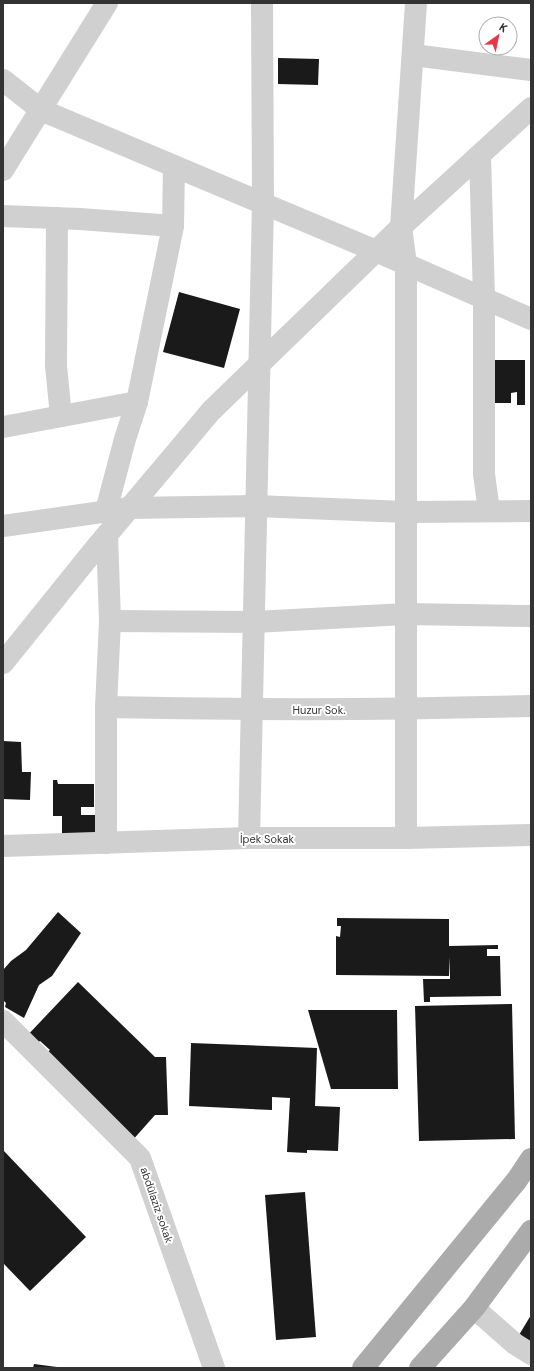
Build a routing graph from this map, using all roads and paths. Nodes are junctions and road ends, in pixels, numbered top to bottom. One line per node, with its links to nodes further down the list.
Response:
1 (107, 3): 8 (street)
2 (262, 3): 12 (street)
3 (416, 3): 4 (street)
4 (413, 55): 5 (street); 16 (street)
5 (531, 70)
6 (3, 80): 8 (street)
7 (531, 108): 9 (street)
8 (41, 110): 10 (street); 11 (street)
9 (480, 155): 16 (street); 19 (street)
10 (174, 166): 12 (street); 15 (street)
11 (3, 170)
12 (263, 203): 17 (street); 21 (street)
13 (3, 216): 14 (street)
14 (57, 218): 15 (street); 23 (street)
15 (173, 226): 22 (street)
16 (401, 227): 17 (street); 18 (street)
17 (376, 251): 18 (street); 21 (street)
18 (406, 264): 19 (street); 30 (street)
19 (484, 298): 20 (street); 28 (street)
20 (531, 318)
21 (259, 364): 25 (street); 26 (street)
22 (137, 402): 23 (street); 27 (street)
23 (61, 416): 24 (street)
24 (3, 426)
25 (256, 506): 26 (street); 30 (street); 36 (street)
26 (130, 508): 27 (street); 32 (street)
27 (106, 511): 31 (street)
28 (489, 511): 29 (street); 30 (street)
29 (531, 511)
30 (406, 512): 33 (street)
31 (3, 526)
32 (107, 535): 35 (street); 37 (street)
33 (406, 614): 34 (street); 36 (street); 40 (street)
34 (531, 616)
35 (110, 621): 36 (street); 39 (street)
36 (254, 622): 41 (street)
37 (3, 663)
38 (531, 706): 40 (street, Huzur Sok.)
39 (106, 707): 41 (street, Huzur Sok.); 45 (street)
40 (406, 709): 41 (street, Huzur Sok.); 44 (street)
41 (252, 710): 43 (street)
42 (531, 835): 44 (street, İpek Sokak)
43 (249, 838): 44 (street, İpek Sokak); 45 (street, İpek Sokak)
44 (406, 838)
45 (106, 843): 46 (street, İpek Sokak)
46 (3, 846)
47 (3, 1021): 52 (street, abdülaziz sokak)
48 (531, 1159): 53 (main road)
49 (531, 1231): 50 (main road)
50 (474, 1308): 51 (street); 54 (main road)
51 (531, 1354)
52 (214, 1368)
53 (363, 1368)
54 (420, 1368)

